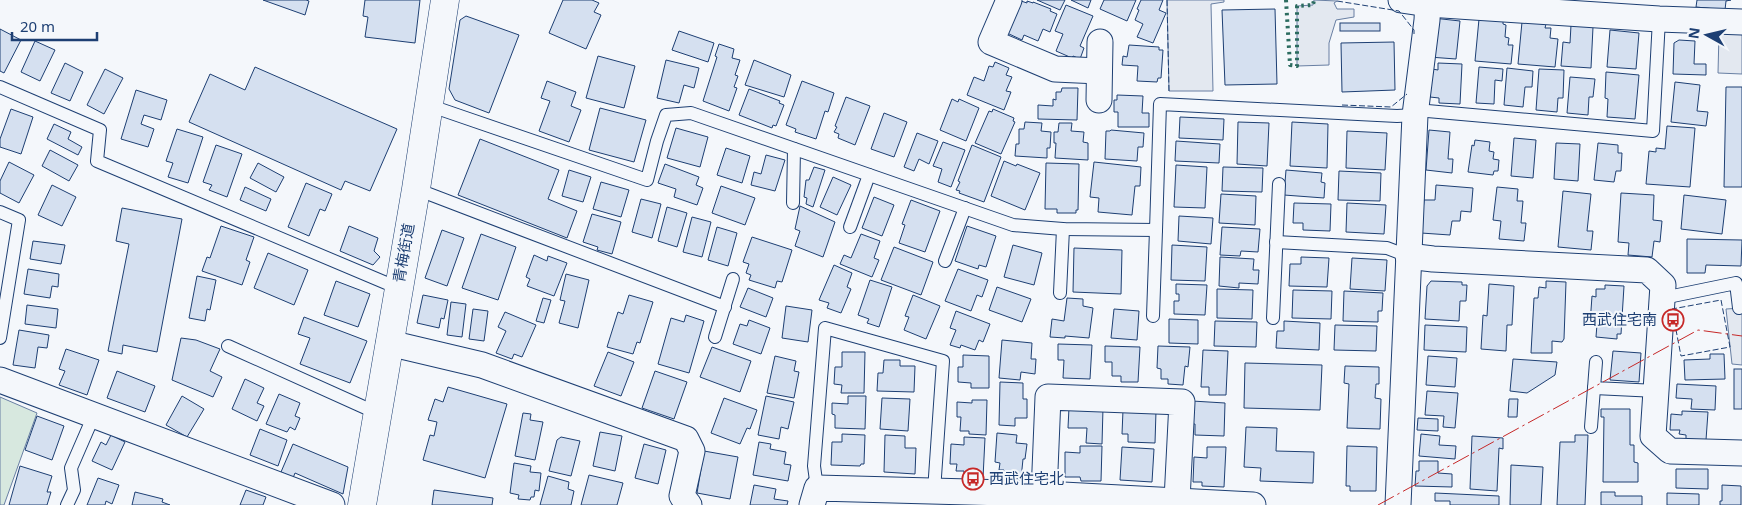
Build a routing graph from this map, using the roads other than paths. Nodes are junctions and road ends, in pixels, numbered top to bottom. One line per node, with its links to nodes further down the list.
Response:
1 (445, 0): 11 (main road, 青梅街道)
2 (1009, 0): 8 (street)
3 (1401, 0): 4 (street)
4 (1428, 2): 5 (street); 12 (street)
5 (1659, 19): 6 (street); 12 (lane)
6 (1742, 22)
7 (1100, 42): 8 (street)
8 (1099, 71): 10 (street)
9 (0, 87): 27 (lane)
10 (1099, 100)
11 (428, 105): 13 (lane); 16 (main road, 青梅街道)
12 (1416, 113): 22 (lane); 24 (street)
13 (794, 149): 14 (lane); 17 (lane)
14 (869, 175): 18 (lane); 20 (lane)
15 (1279, 184): 23 (lane)
16 (416, 189): 27 (main road, 青梅街道); 30 (lane)
17 (793, 203)
18 (965, 208): 21 (lane); 25 (lane)
19 (0, 212): 34 (lane)
20 (850, 227)
21 (1062, 229): 22 (lane); 28 (lane)
22 (1156, 230): 32 (lane)
23 (1276, 242): 24 (lane); 33 (lane)
24 (1408, 256): 29 (street); 55 (street)
25 (945, 261)
26 (733, 280): 30 (lane)
27 (398, 288): 36 (main road, 青梅街道)
28 (1060, 293)
29 (1662, 298): 31 (lane); 41 (street)
30 (725, 307): 35 (lane)
31 (1739, 308)
32 (1153, 316)
33 (1273, 318)
34 (0, 338)
35 (715, 338)
36 (389, 343): 42 (main road, 青梅街道); 53 (street)
37 (228, 346): 42 (lane)
38 (1596, 362): 40 (lane)
39 (0, 380): 43 (street)
40 (1594, 388): 41 (lane); 44 (lane)
41 (1657, 391): 45 (street)
42 (377, 413): 52 (main road, 青梅街道)
43 (94, 415): 50 (lane); 51 (street)
44 (1591, 427)
45 (1742, 453)
46 (934, 491): 47 (street); 47 (lane); 48 (street)
47 (815, 496)
48 (1042, 498): 49 (street); 49 (street)
49 (1177, 500): 54 (street)
50 (67, 505)
51 (332, 505)
52 (362, 505)
53 (689, 505)
54 (1253, 505)
55 (1398, 505)

